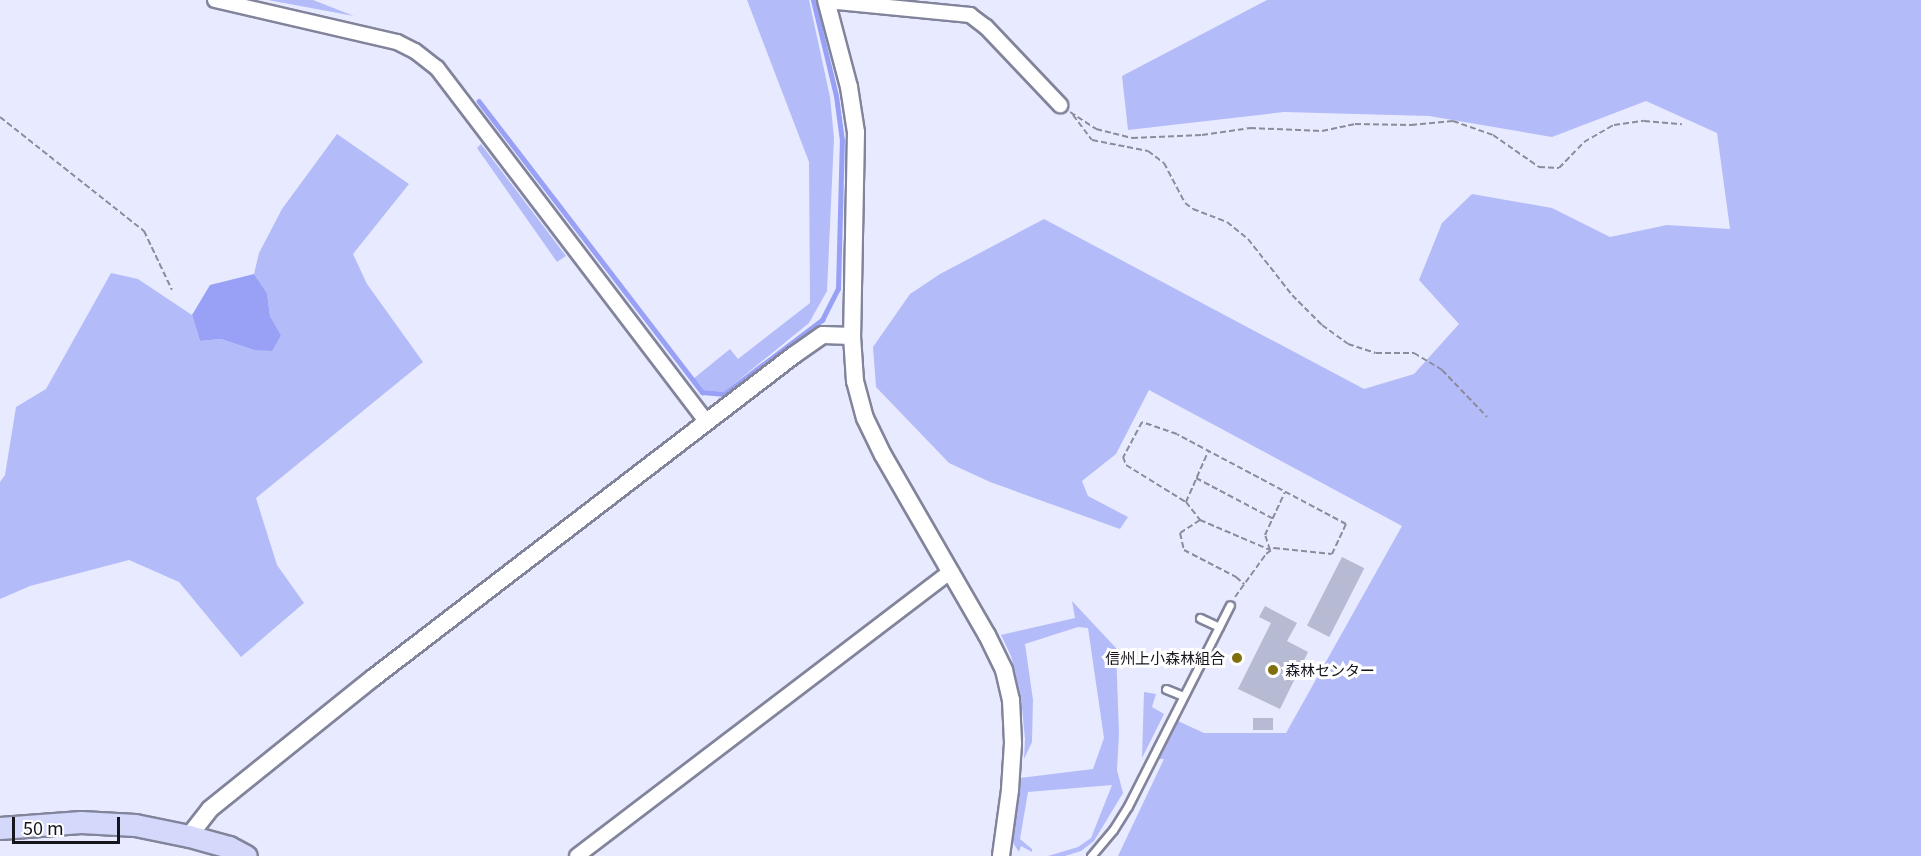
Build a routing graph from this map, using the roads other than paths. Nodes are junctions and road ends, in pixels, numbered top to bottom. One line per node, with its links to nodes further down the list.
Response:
1 (215, 0): 5 (street)
2 (826, 1): 3 (street); 4 (street)
3 (1066, 109)
4 (852, 336): 5 (street); 6 (street)
5 (707, 422): 13 (street)
6 (951, 571): 15 (street); 16 (street)
7 (1230, 605): 9 (lane)
8 (1200, 618): 9 (lane)
9 (1219, 627): 11 (lane)
10 (1166, 689): 11 (lane)
11 (1183, 696): 17 (lane)
12 (0, 828): 13 (main road)
13 (189, 836): 14 (main road)
14 (246, 856)
15 (577, 856)
16 (1001, 856)
17 (1091, 856)

